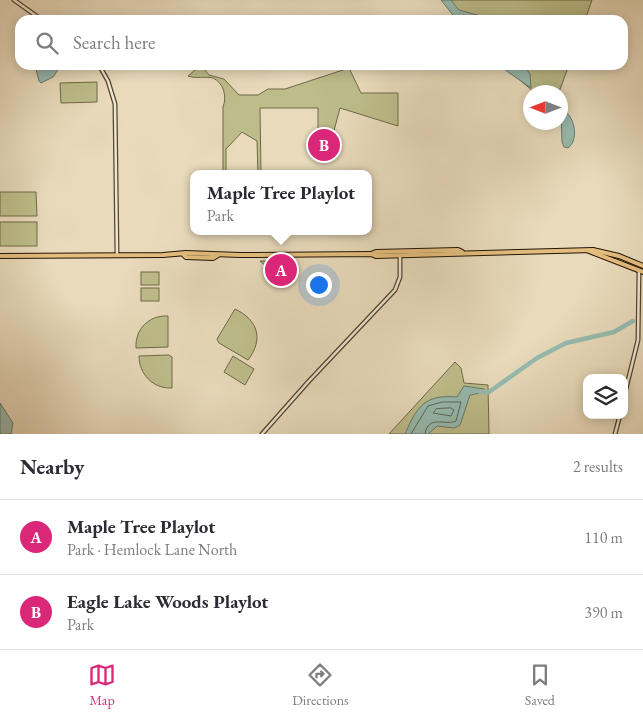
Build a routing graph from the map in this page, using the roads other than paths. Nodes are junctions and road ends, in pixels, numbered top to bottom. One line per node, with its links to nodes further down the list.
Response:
1 (14, 0): 2 (street)
2 (35, 15)
3 (102, 70): 5 (street)
4 (400, 254): 5 (main road); 7 (main road); 10 (street)
5 (117, 255): 6 (main road)
6 (0, 256)
7 (642, 268): 8 (street)
8 (628, 381)
9 (619, 419): 11 (street)
10 (262, 434)
11 (615, 434)

